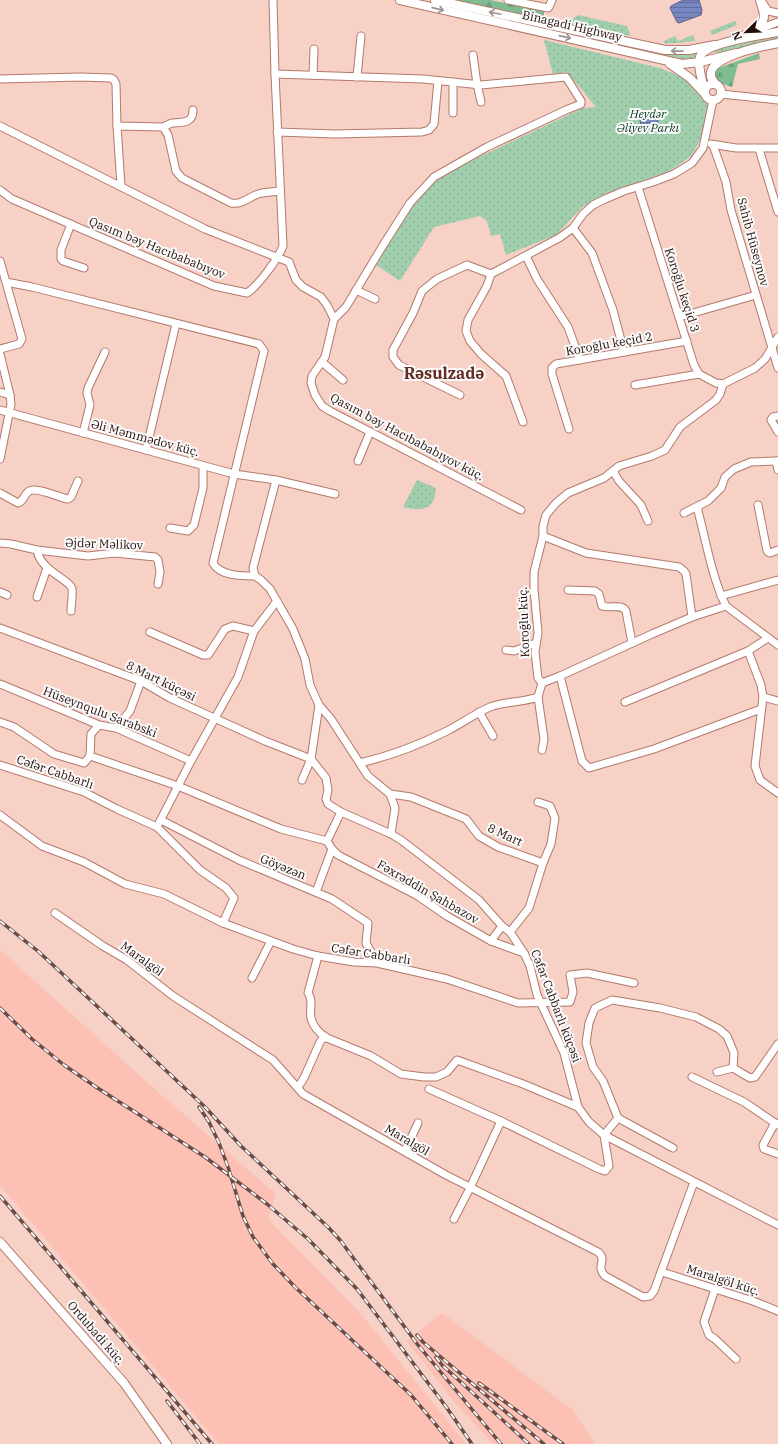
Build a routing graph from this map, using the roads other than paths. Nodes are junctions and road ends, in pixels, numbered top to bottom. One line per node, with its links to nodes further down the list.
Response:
1 (273, 0): 19 (street, Qasım bəy Hacıbababıyov)
2 (400, 0): 17 (main road, Binagadi Highway, one-way to 17)
3 (435, 0): 13 (main road, Binagadi Highway, one-way to 3)
4 (508, 0): 5 (street)
5 (552, 0)
6 (760, 0): 7 (street); 10 (main road)
7 (778, 13)
8 (778, 22): 10 (street)
9 (778, 32): 13 (main road)
10 (749, 33): 13 (main road)
11 (361, 36): 21 (street)
12 (778, 42): 15 (main road)
13 (718, 44): 18 (main road)
14 (314, 49): 20 (street)
15 (737, 53): 18 (main road, Binagadi Highway); 26 (main road)
16 (472, 55): 25 (street)
17 (664, 60): 18 (main road, Binagadi Highway); 28 (main road)
18 (700, 62): 28 (main road)
19 (275, 74): 20 (street); 36 (street, Qasım bəy Hacıbababıyov)
20 (313, 75): 21 (street)
21 (357, 76): 23 (street)
22 (0, 79): 34 (street)
23 (438, 81): 24 (street); 36 (street)
24 (453, 82): 25 (street); 32 (street)
25 (476, 84): 30 (street); 54 (street)
26 (717, 85): 27 (main road); 28 (main road)
27 (721, 94): 28 (main road); 29 (street)
28 (708, 97): 37 (street)
29 (778, 100)
30 (481, 102)
31 (193, 110): 35 (street)
32 (453, 113)
33 (0, 126): 41 (street)
34 (117, 126): 35 (street); 41 (street)
35 (163, 127): 44 (street)
36 (278, 132): 44 (street, Qasım bəy Hacıbababıyov)
37 (705, 141): 38 (street); 42 (street)
38 (713, 145): 40 (street); 55 (street, Sahib Hüseynov)
39 (778, 148): 40 (street)
40 (759, 149): 45 (street)
41 (121, 186): 49 (street)
42 (638, 187): 47 (street); 57 (street, Koroğlu keçid 3)
43 (0, 190): 46 (street, Qasım bəy Hacıbababıyov)
44 (280, 191): 49 (street, Qasım bəy Hacıbababıyov)
45 (778, 212)
46 (70, 224): 49 (street, Qasım bəy Hacıbababıyov); 51 (street)
47 (573, 228): 48 (street); 65 (street)
48 (526, 256): 52 (street); 67 (street)
49 (277, 257): 58 (street)
50 (0, 261): 53 (street)
51 (84, 268)
52 (491, 274): 76 (street); 80 (street)
53 (6, 282): 59 (street); 63 (street)
54 (356, 290): 56 (street); 58 (street)
55 (756, 295): 57 (street); 62 (street, Sahib Hüseynov)
56 (375, 299)
57 (679, 317): 61 (street, Koroğlu keçid 3)
58 (334, 319): 68 (street, Qasım bəy Hacıbababıyov küç.)
59 (176, 324): 85 (street); 92 (street)
60 (778, 337): 62 (street)
61 (687, 341): 65 (street, Koroğlu keçid 2); 70 (street, Koroğlu keçid 3)
62 (772, 347): 69 (street, Sahib Hüseynov); 72 (street)
63 (0, 349)
64 (105, 352): 84 (street)
65 (624, 352): 67 (street, Koroğlu keçid 2)
66 (0, 354): 75 (street)
67 (580, 360): 81 (street, Koroğlu keçid 2)
68 (322, 362): 71 (street); 82 (street, Qasım bəy Hacıbababıyov küç.)
69 (778, 368)
70 (699, 374): 72 (street); 73 (street)
71 (343, 380)
72 (723, 384): 91 (street, Koroğlu küç.)
73 (635, 385)
74 (0, 392): 75 (street)
75 (10, 394): 78 (street)
76 (460, 395)
77 (0, 410): 78 (street, Əli Məmmədov küç.)
78 (9, 412): 84 (street, Əli Məmmədov küç.); 86 (street)
79 (778, 416): 83 (street)
80 (523, 422)
81 (569, 429)
82 (370, 432): 87 (street); 99 (street, Qasım bəy Hacıbababıyov küç.)
83 (778, 432)
84 (83, 433): 85 (street, Əli Məmmədov küç.)
85 (146, 450): 89 (street, Əli Məmmədov küç.)
86 (0, 459)
87 (358, 461)
88 (777, 461): 90 (street); 98 (street)
89 (203, 466): 92 (street, Əli Məmmədov küç.); 102 (street)
90 (778, 470)
91 (613, 471): 101 (street); 103 (street, Koroğlu küç.)
92 (234, 474): 93 (street, Əli Məmmədov küç.); 108 (street)
93 (276, 480): 96 (street, Əli Məmmədov küç.); 108 (street)
94 (78, 481): 95 (street)
95 (0, 494)
96 (335, 494)
97 (758, 505): 106 (street)
98 (698, 506): 100 (street); 114 (street)
99 (521, 510)
100 (684, 513)
101 (648, 521)
102 (170, 528)
103 (543, 536): 119 (street); 124 (street, Koroğlu küç.)
104 (0, 543): 105 (street, Əjdər Məlikov)
105 (37, 550): 107 (street); 110 (street, Əjdər Məlikov)
106 (778, 550)
107 (47, 568): 115 (street); 118 (street)
108 (254, 576): 116 (street)
109 (778, 580): 114 (street)
110 (158, 584)
111 (568, 590): 125 (street)
112 (0, 592): 113 (street)
113 (7, 595)
114 (721, 596): 117 (street)
115 (37, 597)
116 (276, 601): 121 (street); 137 (street)
117 (726, 606): 119 (street); 123 (street)
118 (71, 611)
119 (692, 617): 125 (street)
120 (0, 628): 130 (street, 8 Mart küçəsi)
121 (254, 631): 122 (street); 140 (street)
122 (150, 632)
123 (768, 638): 126 (street); 128 (street)
124 (536, 643): 127 (street); 131 (street, Koroğlu küç.)
125 (632, 643): 129 (street)
126 (778, 645)
127 (506, 650)
128 (748, 652): 134 (street); 136 (street)
129 (560, 676): 131 (street); 138 (street)
130 (141, 681): 140 (street, 8 Mart küçəsi); 143 (street)
131 (542, 683): 133 (street)
132 (0, 684): 142 (street, Hüseynqulu Sarabski)
133 (538, 697): 139 (street); 145 (street)
134 (763, 697): 135 (street); 138 (street)
135 (778, 701)
136 (625, 702)
137 (319, 705): 147 (street); 149 (street)
138 (761, 708): 153 (street)
139 (480, 712): 144 (street); 149 (street)
140 (215, 719): 147 (street, 8 Mart küçəsi); 148 (street)
141 (0, 722): 146 (street)
142 (99, 725): 143 (street, Hüseynqulu Sarabski); 146 (street)
143 (116, 728): 148 (street, Hüseynqulu Sarabski)
144 (493, 736)
145 (542, 750)
146 (90, 756): 152 (street)
147 (311, 759): 151 (street); 156 (street, 8 Mart küçəsi)
148 (191, 761): 152 (street)
149 (360, 763): 154 (street)
150 (0, 765): 159 (street, Cəfər Cabbarlı)
151 (302, 780)
152 (178, 786): 158 (street); 161 (street)
153 (778, 793)
154 (390, 794): 160 (street); 163 (street, 8 Mart)
155 (538, 802): 163 (street)
156 (341, 812): 160 (street); 161 (street)
157 (0, 815): 166 (street, Cəfər Cabbarlı)
158 (161, 820): 159 (street); 164 (street, Göyəzən)
159 (157, 827): 166 (street, Cəfər Cabbarlı)
160 (391, 834): 167 (street, Cəfər Cabbarlı küçəsi)
161 (327, 841): 162 (street, Fəxrəddin Şahbazov)
162 (332, 849): 164 (street); 170 (street, Fəxrəddin Şahbazov)
163 (543, 862): 168 (street)
164 (316, 892): 171 (street, Göyəzən)
165 (55, 913): 182 (street, Maralgöl)
166 (223, 923): 169 (street, Cəfər Cabbarlı)
167 (502, 926): 168 (street, Cəfər Cabbarlı küçəsi); 170 (street)
168 (510, 932): 172 (street, Cəfər Cabbarlı küçəsi)
169 (271, 941): 173 (street, Cəfər Cabbarlı); 174 (street)
170 (491, 941): 172 (street, Fəxrəddin Şahbazov)
171 (370, 952)
172 (524, 953): 176 (street, Cəfər Cabbarlı küçəsi)
173 (318, 956): 176 (street, Cəfər Cabbarlı); 177 (street)
174 (252, 978)
175 (634, 983): 176 (street, Cəfər Cabbarlı)
176 (541, 1002): 184 (street, Cəfər Cabbarlı küçəsi)
177 (327, 1038): 182 (street); 184 (street)
178 (778, 1044): 179 (street)
179 (733, 1068): 180 (street); 185 (street)
180 (716, 1072)
181 (692, 1077): 188 (street)
182 (298, 1087): 191 (street, Maralgöl)
183 (429, 1089): 186 (street)
184 (578, 1107): 189 (street, Cəfər Cabbarlı küçəsi)
185 (618, 1118): 189 (street); 190 (street)
186 (501, 1121): 189 (street); 194 (street)
187 (418, 1123): 191 (street)
188 (776, 1124): 192 (street)
189 (604, 1135): 193 (street, Cəfər Cabbarlı küçəsi)
190 (673, 1148)
191 (404, 1151): 194 (street, Maralgöl)
192 (778, 1154)
193 (694, 1182): 196 (street, Cəfər Cabbarlı küçəsi); 198 (street, Maralgöl)
194 (470, 1188): 195 (street); 198 (street, Maralgöl)
195 (454, 1219)
196 (778, 1225)
197 (0, 1242): 202 (main road, Ordubadi küç.)
198 (662, 1272): 199 (street, Maralgöl küç.)
199 (715, 1289): 200 (street, Maralgöl küç.); 201 (street)
200 (778, 1311)
201 (736, 1359)
202 (167, 1444)

